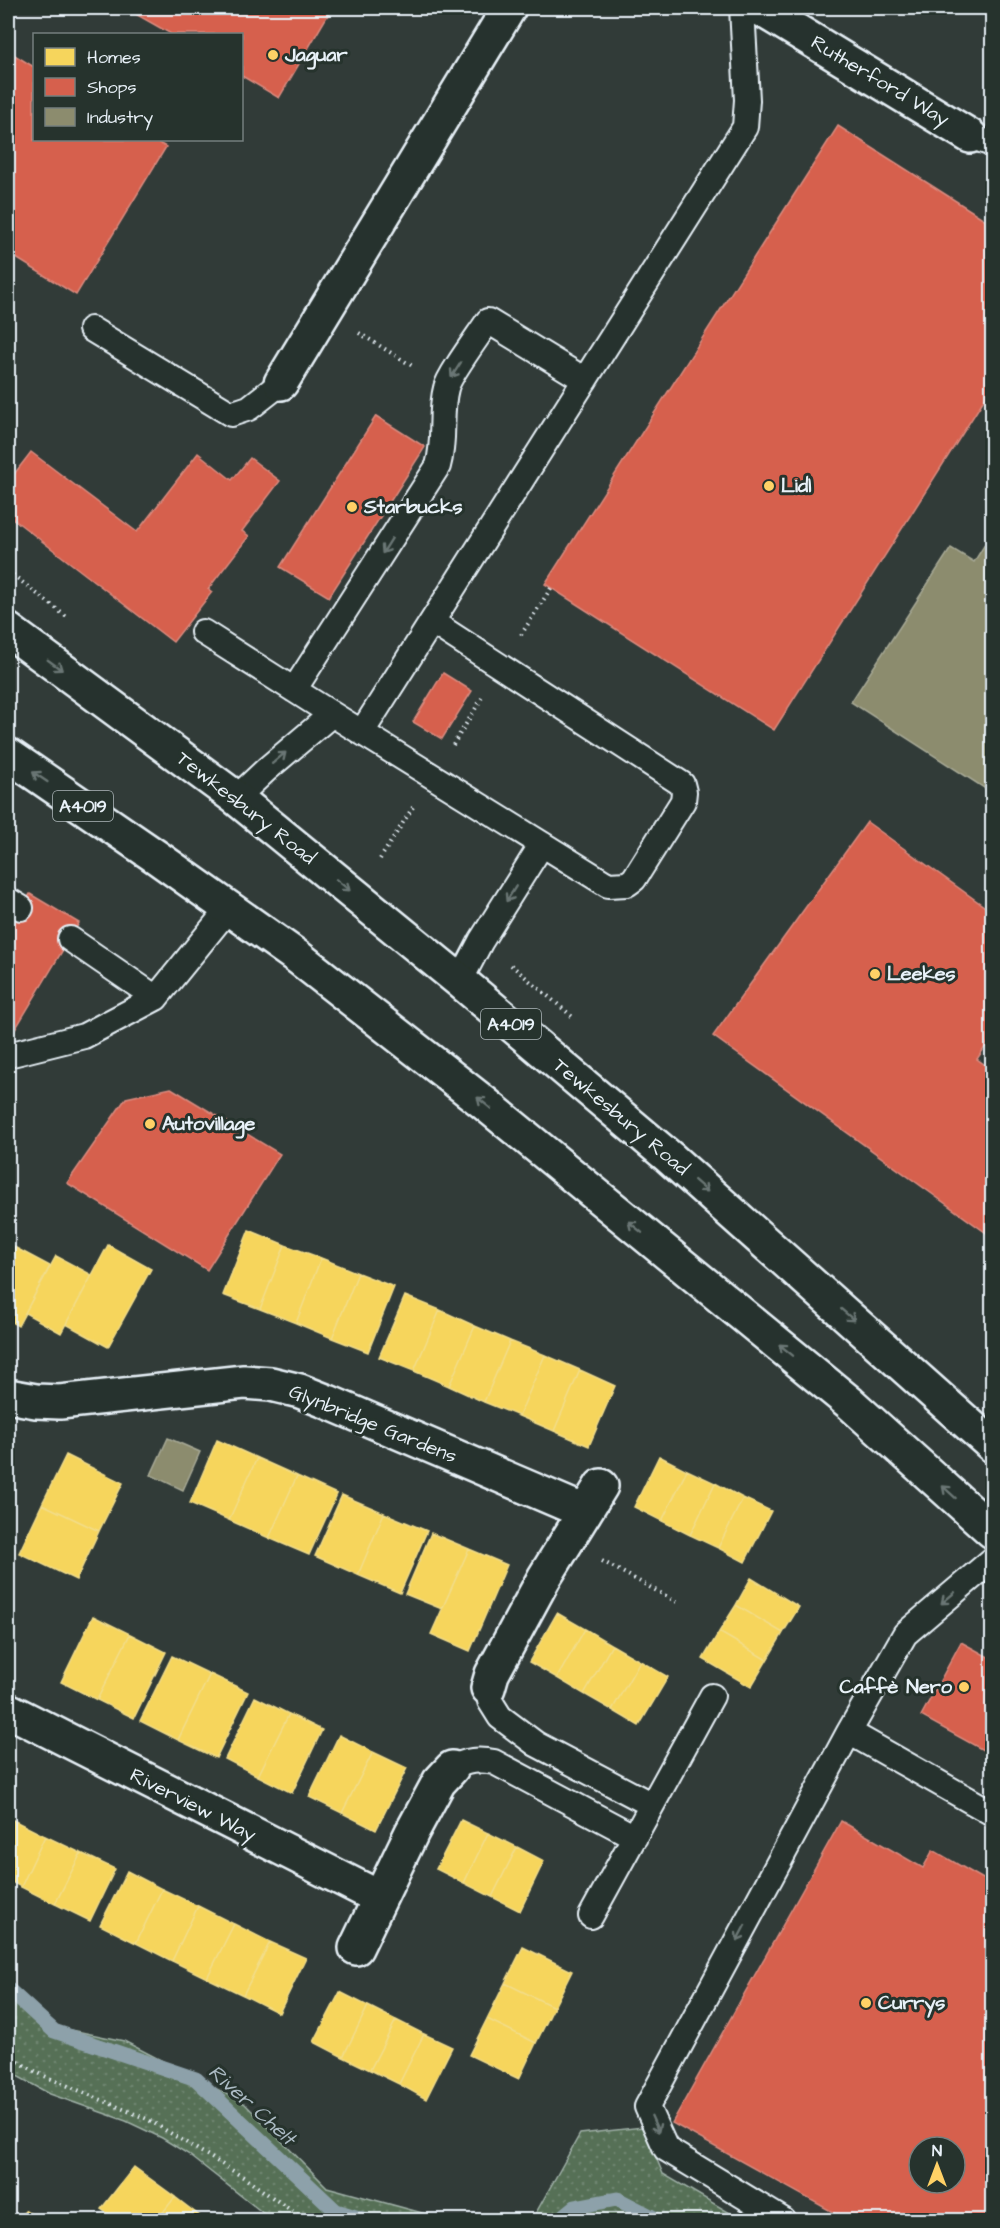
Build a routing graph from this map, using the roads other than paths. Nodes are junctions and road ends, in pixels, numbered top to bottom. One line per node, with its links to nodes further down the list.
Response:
1 (509, 8): 7 (main road)
2 (742, 8): 6 (lane)
3 (759, 8): 4 (main road, Rutherford Way)
4 (981, 140)
5 (91, 329): 7 (lane)
6 (585, 380): 8 (lane); 11 (lane, one-way to 11)
7 (281, 383)
8 (432, 622): 13 (lane); 16 (lane)
9 (8, 630): 15 (main road, Tewkesbury Road / A4019, one-way to 15)
10 (204, 632): 11 (lane)
11 (294, 690): 12 (lane)
12 (332, 714): 13 (lane); 15 (lane, one-way to 12)
13 (362, 732): 16 (lane)
14 (8, 755): 17 (main road, A4019, one-way to 14)
15 (236, 798): 19 (main road, Tewkesbury Road / A4019, one-way to 19)
16 (542, 844): 19 (lane, one-way to 19)
17 (229, 908): 20 (lane); 24 (main road, A4019, one-way to 17)
18 (70, 939): 20 (lane)
19 (460, 981): 23 (main road, Tewkesbury Road / A4019, one-way to 23)
20 (156, 998): 21 (lane)
21 (8, 1055)
22 (9, 1402): 26 (main road, Glynbridge Gardens)
23 (993, 1445)
24 (993, 1531)
25 (993, 1560): 29 (lane, one-way to 29)
26 (488, 1688): 31 (lane)
27 (712, 1696): 31 (lane)
28 (8, 1710): 34 (main road, Riverview Way)
29 (849, 1732): 32 (lane); 37 (lane, one-way to 37)
30 (452, 1768): 33 (lane); 34 (main road)
31 (652, 1805): 33 (lane)
32 (993, 1813)
33 (635, 1837): 35 (lane)
34 (380, 1898): 36 (main road)
35 (591, 1916)
36 (356, 1948)
37 (783, 2220)

